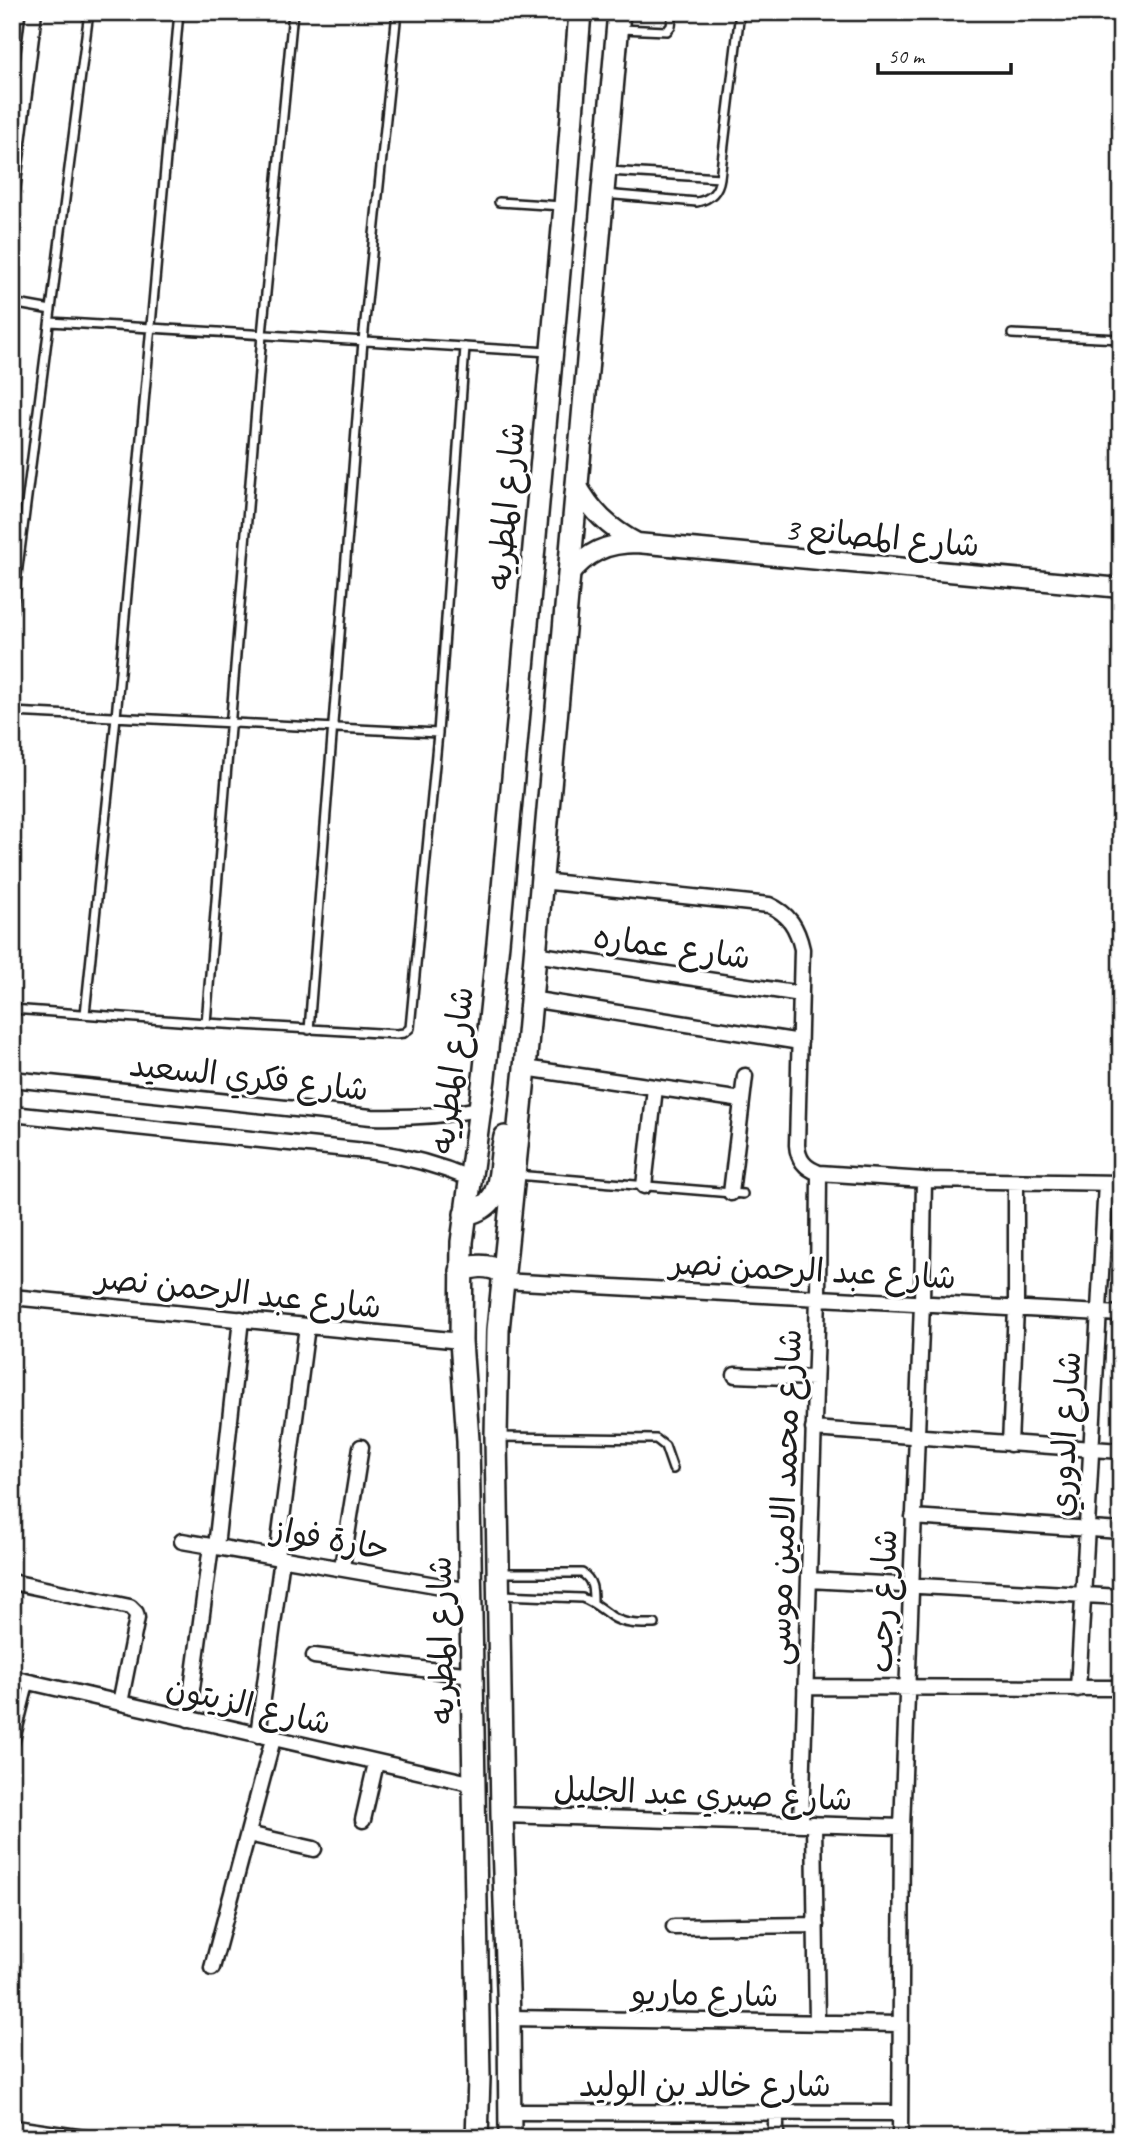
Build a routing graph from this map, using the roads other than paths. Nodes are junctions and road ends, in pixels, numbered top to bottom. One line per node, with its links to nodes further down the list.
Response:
1 (34, 12): 12 (street)
2 (89, 12): 17 (lane)
3 (179, 12): 19 (lane)
4 (293, 12): 21 (lane)
5 (397, 12): 23 (lane)
6 (580, 12): 15 (main road, شارع المطريه)
7 (673, 12): 9 (lane)
8 (740, 12): 11 (lane)
9 (618, 21): 10 (main road, شارع المطريه)
10 (604, 170): 11 (lane); 13 (main road, شارع المطريه)
11 (720, 178): 13 (lane)
12 (12, 191)
13 (602, 194): 26 (main road, شارع المطريه)
14 (499, 202): 15 (lane)
15 (565, 206): 25 (main road, شارع المطريه)
16 (12, 303): 17 (lane)
17 (51, 310): 18 (lane)
18 (50, 322): 19 (lane); 30 (lane)
19 (150, 328): 21 (lane); 32 (lane)
20 (1012, 334): 22 (lane)
21 (262, 335): 23 (lane); 33 (lane)
22 (1121, 339)
23 (363, 341): 24 (lane); 34 (lane)
24 (465, 347): 25 (lane); 35 (lane)
25 (551, 352): 50 (main road, شارع المطريه)
26 (576, 483): 27 (street, شارع المصانع 3); 28 (main road, شارع المطريه)
27 (637, 544): 28 (street, شارع المصانع 3); 29 (street, شارع المصانع 3)
28 (568, 576): 36 (main road, شارع المطريه)
29 (1121, 588)
30 (12, 614)
31 (12, 712): 32 (lane)
32 (116, 717): 33 (lane); 41 (lane)
33 (230, 723): 34 (lane); 42 (lane)
34 (333, 728): 35 (lane); 43 (lane)
35 (438, 733): 43 (lane)
36 (541, 881): 37 (main road, شارع المطريه); 38 (street)
37 (534, 954): 38 (street, شارع عماره); 39 (main road, شارع المطريه)
38 (801, 994): 44 (street)
39 (530, 999): 44 (street); 45 (main road, شارع المطريه)
40 (12, 1009): 41 (lane)
41 (85, 1014): 42 (lane)
42 (206, 1023): 43 (lane)
43 (309, 1030)
44 (800, 1042): 53 (street)
45 (525, 1068): 48 (street); 52 (main road, شارع المطريه)
46 (745, 1076): 49 (street)
47 (12, 1079): 50 (street, شارع فكري السعيد)
48 (655, 1088): 49 (street); 59 (street)
49 (742, 1100): 60 (street)
50 (480, 1109): 55 (main road, شارع المطريه)
51 (12, 1114): 55 (street, شارع فكري السعيد)
52 (520, 1122): 54 (main road, شارع المطريه); 61 (main road)
53 (819, 1173): 56 (street); 65 (street, شارع محمد الامين موسى)
54 (515, 1175): 59 (lane); 63 (main road, شارع المطريه)
55 (470, 1178): 61 (main road, شارع المطريه)
56 (924, 1180): 57 (street); 66 (street, شارع رجب)
57 (1016, 1182): 58 (street); 67 (street)
58 (1113, 1183): 68 (street, شارع الدوري)
59 (644, 1186): 60 (lane)
60 (737, 1194)
61 (465, 1214): 62 (main road, شارع المطريه)
62 (461, 1271): 63 (main road); 72 (main road, شارع المطريه)
63 (503, 1277): 65 (street, شارع عبد الرحمن نصر); 77 (main road, شارع المطريه)
64 (12, 1297): 70 (street, شارع عبد الرحمن نصر)
65 (818, 1297): 66 (street, شارع عبد الرحمن نصر); 74 (street, شارع محمد الامين موسى)
66 (922, 1303): 67 (street, شارع عبد الرحمن نصر); 76 (street, شارع رجب)
67 (1016, 1308): 68 (street, شارع عبد الرحمن نصر); 78 (street)
68 (1099, 1312): 69 (street, شارع عبد الرحمن نصر); 80 (street, شارع الدوري)
69 (1121, 1314)
70 (241, 1320): 71 (street, شارع عبد الرحمن نصر); 87 (street)
71 (307, 1326): 72 (street, شارع عبد الرحمن نصر); 88 (street)
72 (461, 1342): 94 (main road, شارع المطريه)
73 (735, 1375): 74 (street)
74 (814, 1378): 75 (street, شارع محمد الامين موسى)
75 (813, 1429): 76 (street); 91 (street, شارع محمد الامين موسى)
76 (917, 1436): 78 (street); 83 (street, شارع رجب)
77 (496, 1437): 82 (lane); 90 (main road, شارع المطريه)
78 (1010, 1444): 80 (street)
79 (361, 1447): 89 (street)
80 (1093, 1450): 81 (street); 84 (street, شارع الدوري)
81 (1121, 1451)
82 (674, 1469)
83 (914, 1517): 84 (street); 93 (street, شارع رجب)
84 (1087, 1529): 85 (street); 96 (street, شارع الدوري)
85 (1121, 1531)
86 (182, 1541): 87 (street, حارة فواز)
87 (213, 1546): 88 (street, حارة فواز); 109 (street)
88 (279, 1557): 89 (street, حارة فواز); 110 (street)
89 (342, 1567): 94 (street, حارة فواز)
90 (498, 1573): 95 (main road, شارع المطريه); 98 (lane)
91 (809, 1580): 93 (street); 104 (street, شارع محمد الامين موسى)
92 (12, 1582): 108 (street)
93 (911, 1586): 96 (street); 105 (street, شارع رجب)
94 (470, 1591): 101 (main road, شارع المطريه)
95 (499, 1595): 98 (lane); 115 (main road, شارع المطريه)
96 (1083, 1595): 97 (street); 107 (street, شارع الدوري)
97 (1121, 1597)
98 (593, 1602): 99 (lane)
99 (655, 1624)
100 (314, 1656): 101 (street)
101 (472, 1675): 114 (main road, شارع المطريه)
102 (12, 1678): 103 (street, شارع الزيتون)
103 (30, 1682): 108 (street, شارع الزيتون); 112 (lane)
104 (805, 1687): 105 (street); 117 (street, شارع محمد الامين موسى)
105 (907, 1688): 107 (street); 118 (street, شارع رجب)
106 (1121, 1688): 107 (street)
107 (1078, 1689)
108 (120, 1703): 109 (street, شارع الزيتون)
109 (188, 1719): 110 (street, شارع الزيتون)
110 (258, 1735): 111 (street, شارع الزيتون)
111 (273, 1739): 113 (street, شارع الزيتون); 119 (street)
112 (12, 1754)
113 (376, 1762): 114 (street, شارع الزيتون); 116 (street)
114 (474, 1784): 132 (main road, شارع المطريه)
115 (502, 1815): 117 (street, شارع صبري عبد الجليل); 124 (main road, شارع المطريه)
116 (363, 1820)
117 (808, 1824): 118 (street, شارع صبري عبد الجليل); 121 (street, شارع محمد الامين موسى)
118 (902, 1827): 126 (street, شارع رجب)
119 (248, 1834): 120 (street); 123 (street)
120 (314, 1849)
121 (816, 1925): 122 (street); 125 (street, شارع محمد الامين موسى)
122 (674, 1927)
123 (212, 1968)
124 (509, 2018): 125 (street, شارع ماريو); 127 (main road, شارع المطريه)
125 (817, 2022): 126 (street, شارع ماريو)
126 (901, 2024): 129 (street, شارع رجب)
127 (510, 2112): 128 (street, شارع خالد بن الوليد); 133 (main road, شارع المطريه)
128 (776, 2113): 129 (street, شارع خالد بن الوليد); 134 (street)
129 (900, 2113): 135 (street, شارع رجب)
130 (12, 2124): 131 (lane)
131 (109, 2138)
132 (477, 2138)
133 (510, 2138)
134 (776, 2138)
135 (900, 2138)

